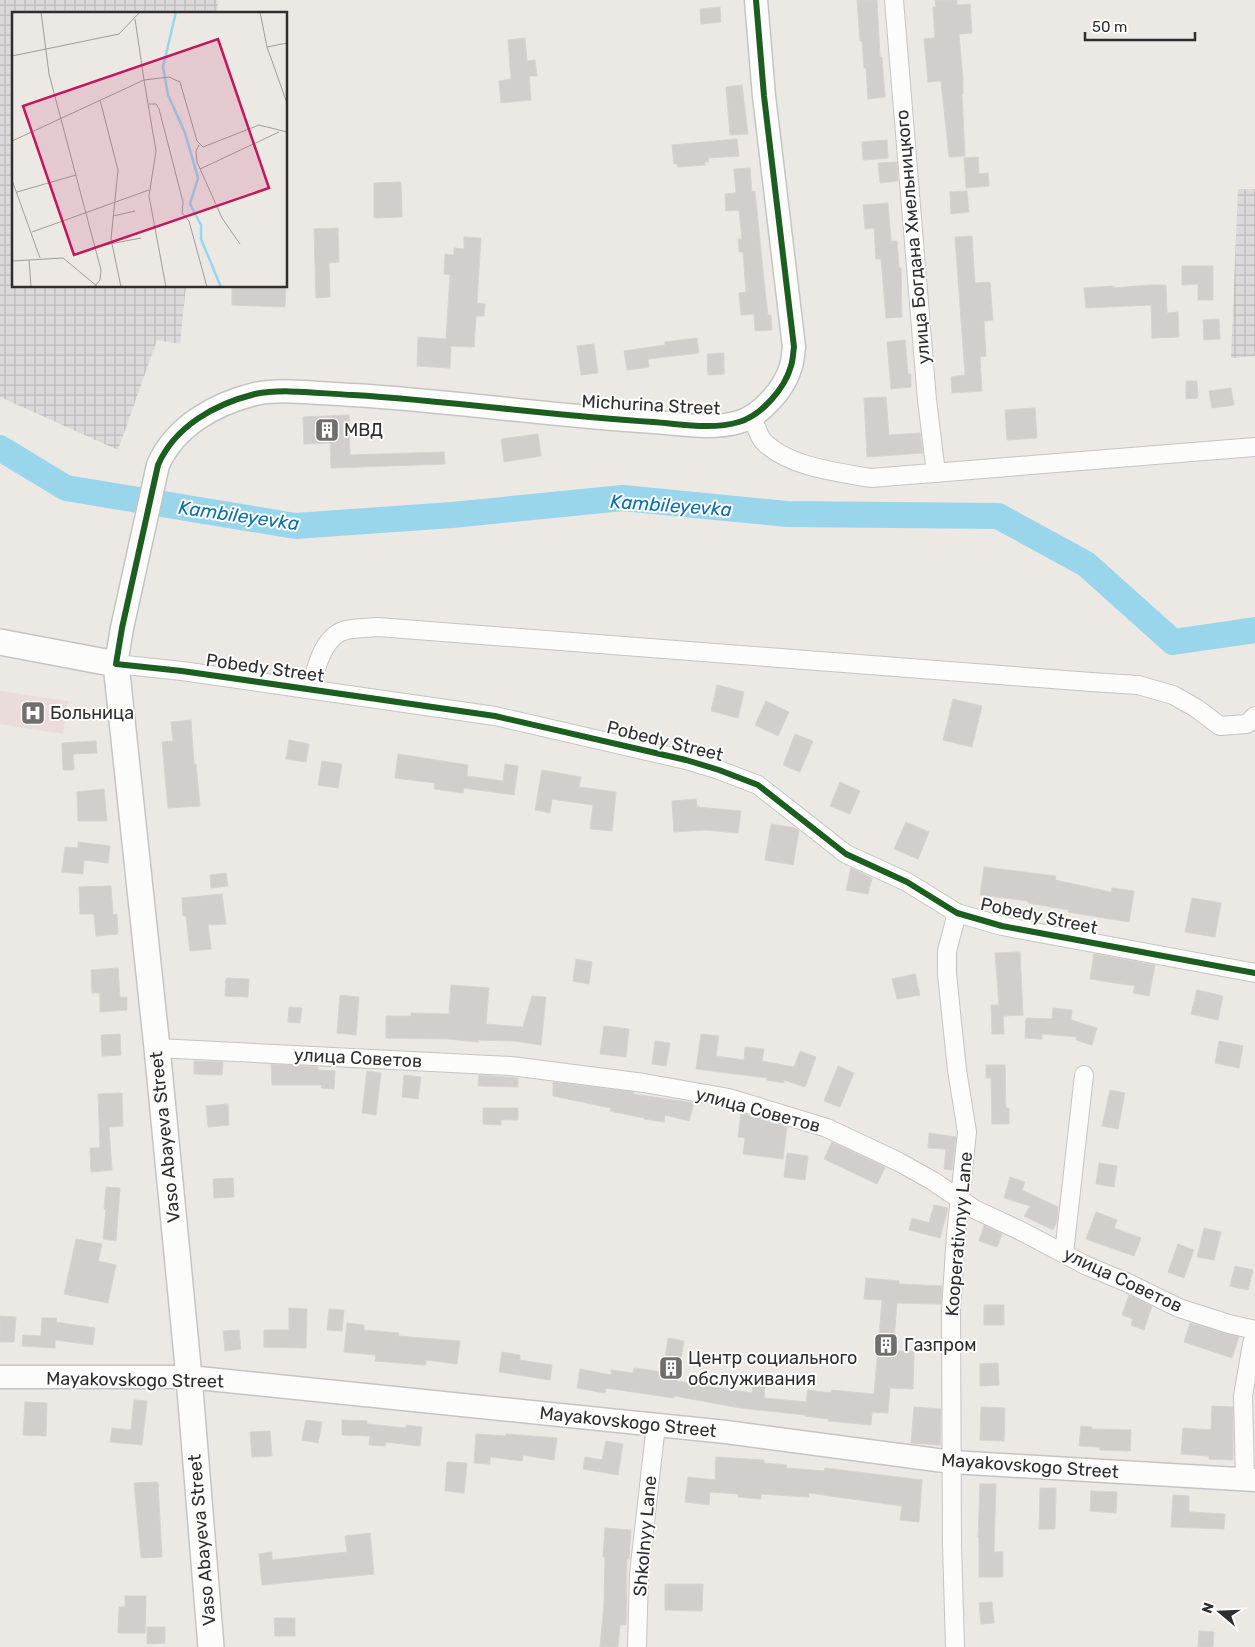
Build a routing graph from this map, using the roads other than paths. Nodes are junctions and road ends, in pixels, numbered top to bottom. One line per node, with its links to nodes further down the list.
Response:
1 (756, 0): 3 (street, Michurina Street)
2 (894, 0): 5 (street, улица Богдана Хмельницкого)
3 (752, 416): 5 (street); 6 (street, Michurina Street)
4 (1255, 447): 5 (street)
5 (936, 473)
6 (122, 628): 8 (street, Vaso Abayeva Street)
7 (0, 642): 8 (main road, Pobedy Street)
8 (116, 664): 9 (street, Pobedy Street); 13 (main road, Vaso Abayeva Street)
9 (310, 689): 10 (street); 11 (street, Pobedy Street)
10 (1255, 716)
11 (957, 913): 12 (street, Pobedy Street); 15 (street, Kooperativnyy Lane)
12 (1255, 973)
13 (157, 1048): 15 (street, улица Советов); 19 (main road, Vaso Abayeva Street)
14 (1084, 1074): 16 (street)
15 (960, 1201): 16 (street, улица Советов); 22 (street, Kooperativnyy Lane)
16 (1064, 1253): 17 (street, улица Советов)
17 (1255, 1330)
18 (1255, 1336): 23 (street)
19 (189, 1377): 20 (street, Mayakovskogo Street); 21 (street, Mayakovskogo Street); 24 (main road, Vaso Abayeva Street)
20 (0, 1378)
21 (656, 1425): 22 (street, Mayakovskogo Street); 25 (street, Shkolnyy Lane)
22 (952, 1462): 23 (street, Mayakovskogo Street); 26 (street, Kooperativnyy Lane)
23 (1250, 1480)
24 (211, 1647)
25 (637, 1647)
26 (955, 1647)

